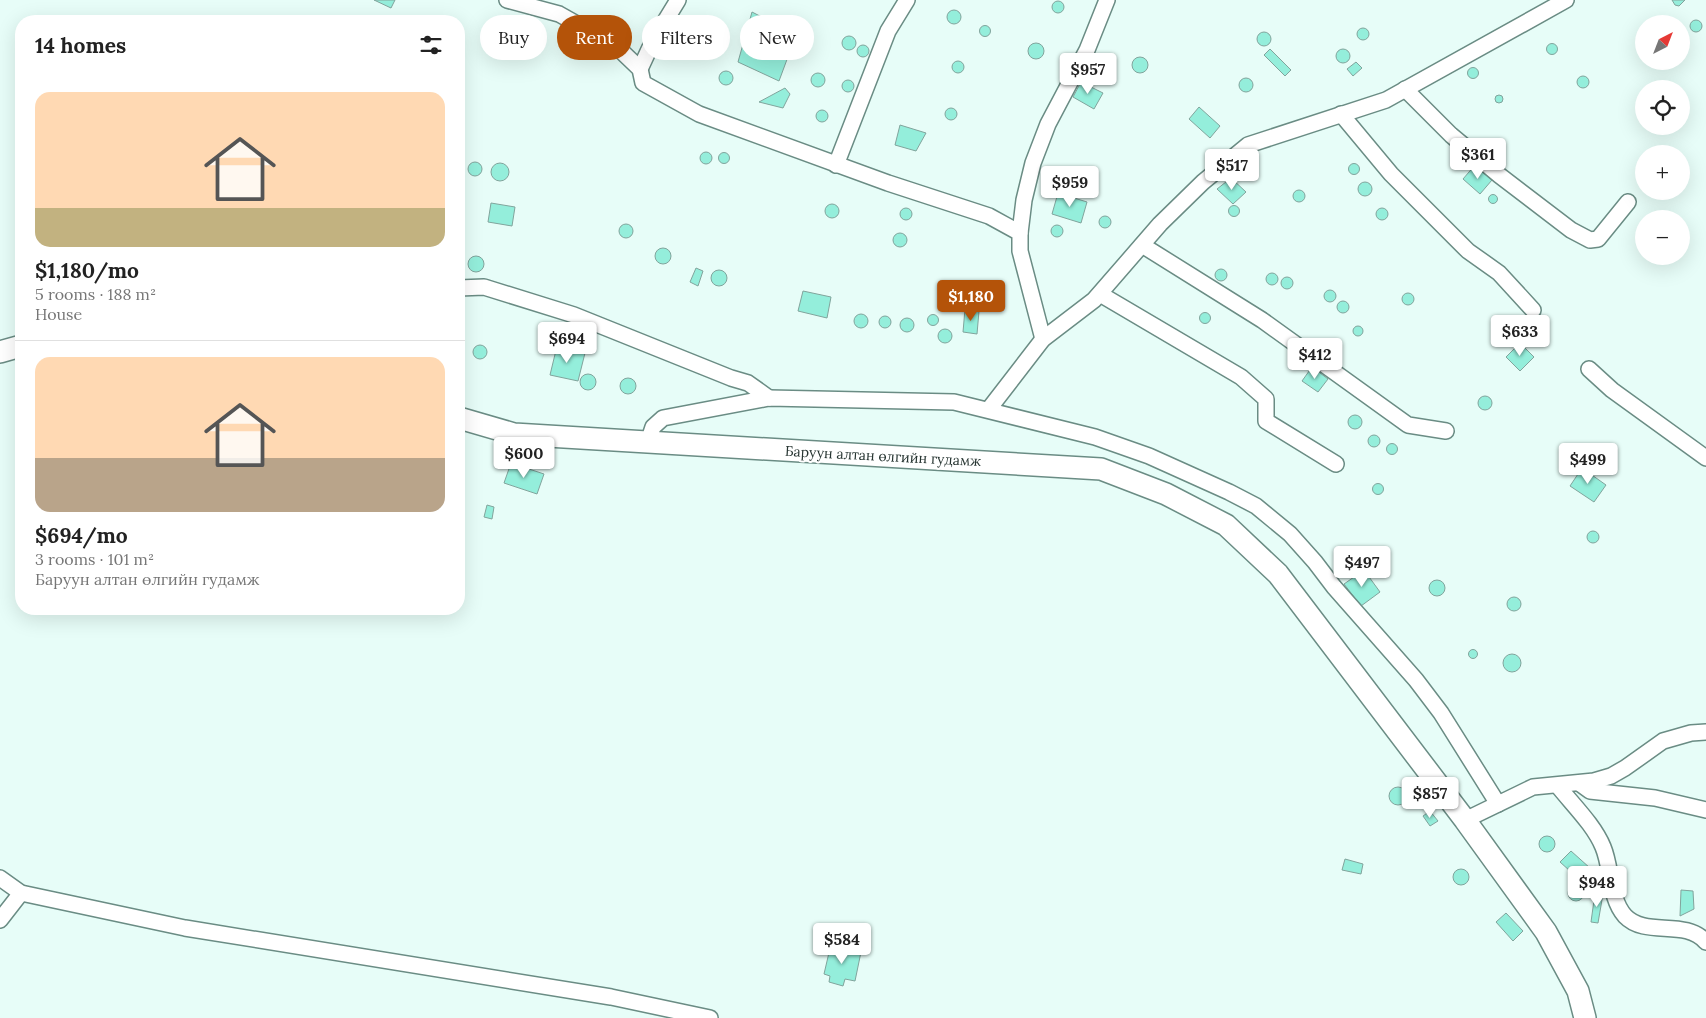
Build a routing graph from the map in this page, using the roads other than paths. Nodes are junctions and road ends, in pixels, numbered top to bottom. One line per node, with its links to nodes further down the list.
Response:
1 (507, 0): 6 (street)
2 (678, 0): 6 (street)
3 (907, 0): 9 (street)
4 (1107, 0): 11 (street)
5 (1566, 0): 7 (street)
6 (640, 69): 9 (street)
7 (1405, 89): 8 (street); 10 (street)
8 (1341, 114): 12 (street); 15 (street)
9 (836, 164): 11 (street)
10 (1628, 202)
11 (1020, 233): 16 (street)
12 (1142, 245): 14 (street); 23 (street)
13 (465, 288): 20 (street)
14 (1100, 294): 16 (street); 26 (street)
15 (1534, 310)
16 (1044, 338): 21 (street)
17 (15, 348): 18 (main road)
18 (0, 352)
19 (1589, 369): 25 (street)
20 (768, 398): 21 (street); 24 (street)
21 (990, 410): 30 (street)
22 (465, 420): 24 (main road, Баруун алтан өлгийн гудамж)
23 (1446, 431)
24 (648, 442): 32 (main road, Баруун алтан өлгийн гудамж)
25 (1706, 458)
26 (1336, 464)
27 (1706, 732): 28 (street)
28 (1579, 783): 29 (street); 31 (street)
29 (1558, 786): 30 (street); 36 (street)
30 (1498, 804): 32 (street)
31 (1706, 810)
32 (1465, 820): 38 (main road, Баруун алтан өлгийн гудамж)
33 (0, 878): 34 (street)
34 (21, 893): 35 (street); 37 (street)
35 (0, 920)
36 (1706, 942)
37 (710, 1018)
38 (1585, 1018)

